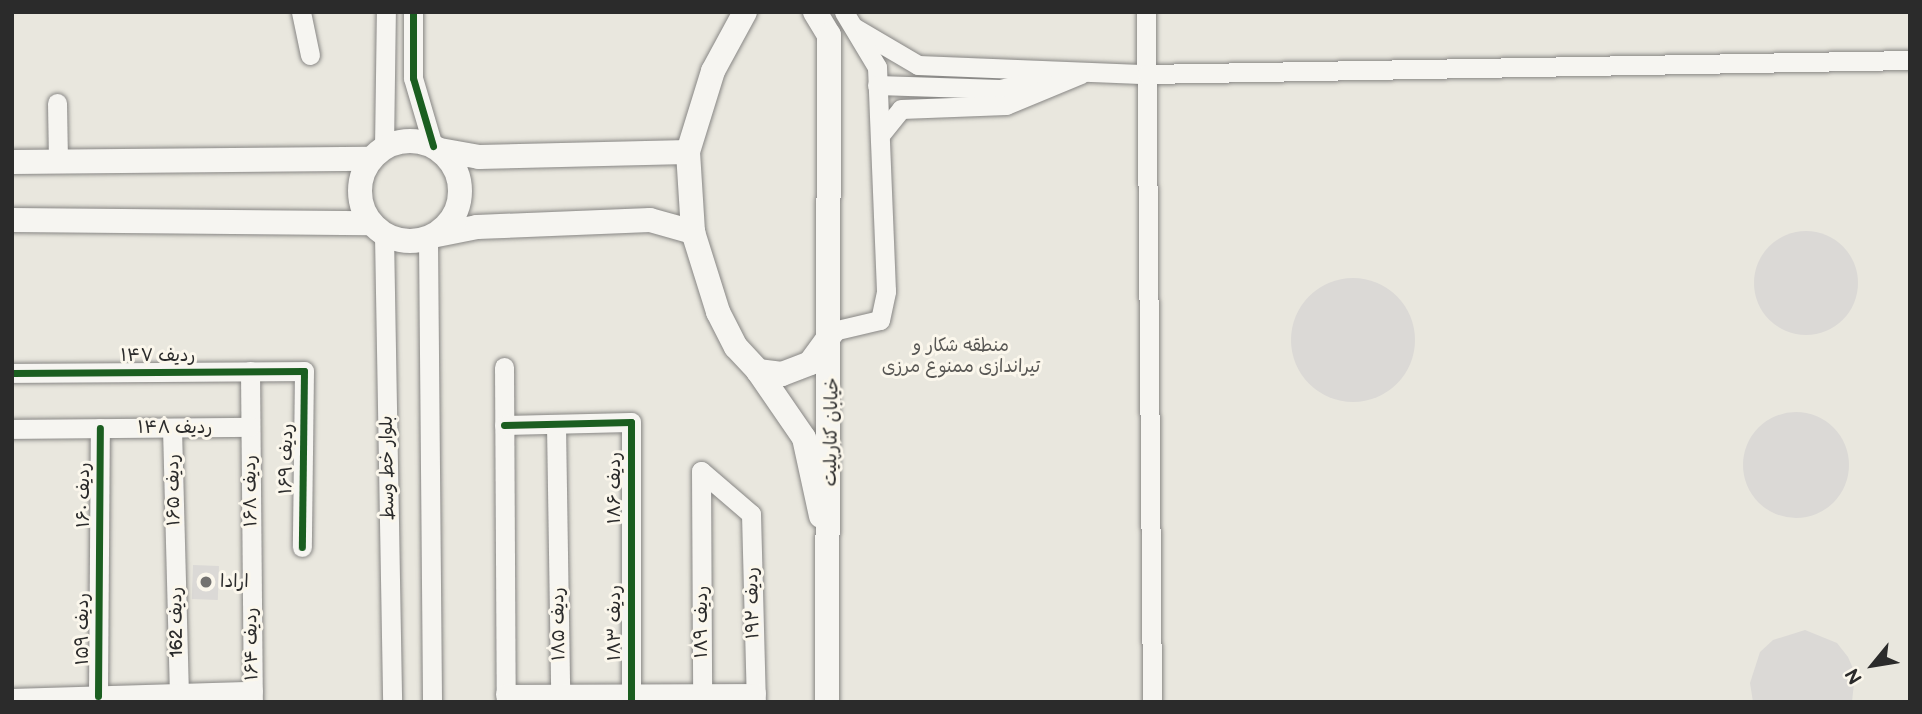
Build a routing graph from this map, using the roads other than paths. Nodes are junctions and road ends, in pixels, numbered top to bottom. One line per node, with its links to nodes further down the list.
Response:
1 (301, 12): 9 (street)
2 (386, 12): 18 (street)
3 (412, 12): 16 (street)
4 (746, 12): 17 (main road)
5 (815, 12): 8 (main road)
6 (1146, 12): 12 (street)
7 (850, 20): 11 (street); 13 (street)
8 (828, 24): 25 (main road, خیابان کنارپلیت)
9 (310, 55)
10 (1910, 60): 12 (street)
11 (1086, 72): 12 (street); 13 (street); 15 (street)
12 (1147, 74): 56 (street)
13 (877, 85): 15 (street)
14 (57, 103): 19 (street)
15 (880, 135): 25 (street)
16 (437, 148): 17 (main road); 18 (main road); 24 (main road)
17 (688, 152): 23 (main road, خیابان کنارپلیت)
18 (377, 154): 19 (main road); 22 (main road)
19 (58, 161): 20 (main road)
20 (12, 162)
21 (12, 220): 22 (main road)
22 (378, 229): 24 (main road); 53 (street, بلوار خط وسط)
23 (693, 232): 24 (main road); 29 (main road, خیابان کنارپلیت)
24 (433, 237): 54 (street)
25 (833, 331): 29 (main road); 38 (main road, خیابان کنارپلیت)
26 (504, 367): 31 (street)
27 (304, 370): 28 (street, ردیف ۱۴۷); 39 (street, ردیف ۱۶۹)
28 (250, 371): 30 (street, ردیف ۱۴۷); 33 (street, ردیف ۱۶۸)
29 (758, 371): 38 (main road, خیابان کنارپلیت)
30 (12, 373)
31 (504, 425): 32 (street); 52 (street)
32 (556, 425): 42 (street, ردیف ۱۸۶); 45 (street, ردیف ۱۸۵)
33 (250, 427): 35 (street, ردیف ۱۴۸); 41 (street, ردیف ۱۶۸)
34 (100, 428): 35 (street, ردیف ۱۴۸); 36 (street, ردیف ۱۴۸); 43 (street, ردیف ۱۶۰)
35 (172, 428): 40 (street, ردیف ۱۶۵)
36 (12, 429)
37 (701, 471): 46 (street, ردیف ۱۸۹); 50 (street, ردیف ۱۹۲)
38 (826, 533): 55 (main road, خیابان کنارپلیت)
39 (302, 547)
40 (175, 552): 44 (street, ردیف 162)
41 (251, 554): 48 (street, ردیف ۱۶۴)
42 (631, 554): 49 (street, ردیف ۱۸۳)
43 (99, 562): 47 (street, ردیف ۱۵۹)
44 (178, 691): 47 (street); 48 (street)
45 (560, 693): 49 (street); 52 (street)
46 (702, 693): 49 (street); 50 (street)
47 (99, 696): 51 (street)
48 (253, 697)
49 (631, 697)
50 (756, 697)
51 (12, 698)
52 (505, 698)
53 (392, 702)
54 (432, 702)
55 (827, 702)
56 (1152, 702)

